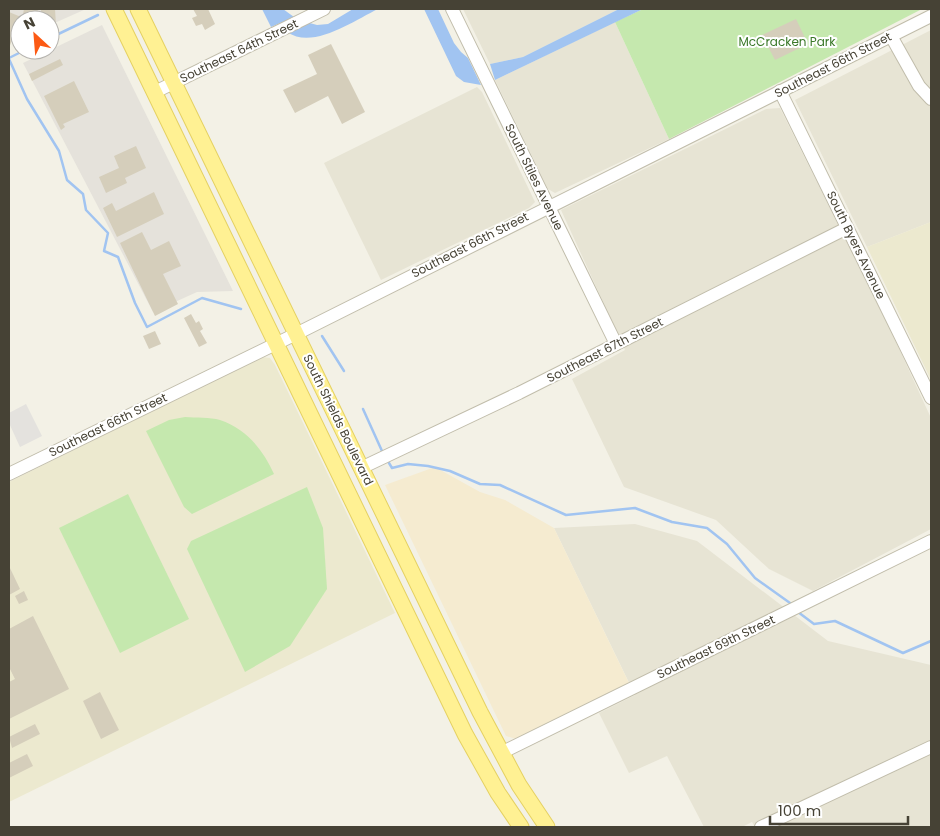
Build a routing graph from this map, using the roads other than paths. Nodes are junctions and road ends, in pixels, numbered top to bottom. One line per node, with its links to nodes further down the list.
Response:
1 (114, 9): 9 (main road, South Shields Boulevard)
2 (138, 9): 7 (main road, South Shields Boulevard)
3 (324, 9): 7 (street, Southeast 64th Street)
4 (452, 9): 11 (street, South Stiles Avenue)
5 (931, 16): 6 (street, Southeast 66th Street)
6 (891, 36): 8 (street, Southeast 66th Street); 10 (street)
7 (174, 83): 9 (street, Southeast 64th Street); 13 (main road, South Shields Boulevard)
8 (780, 91): 11 (street, Southeast 66th Street); 12 (street, South Byers Avenue)
9 (154, 92): 14 (main road, South Shields Boulevard)
10 (931, 99)
11 (548, 207): 13 (street, Southeast 66th Street); 15 (street, South Stiles Avenue)
12 (847, 228): 15 (street, Southeast 67th Street); 16 (street, South Byers Avenue)
13 (296, 334): 14 (street, Southeast 66th Street); 17 (main road, South Shields Boulevard)
14 (276, 344): 18 (street, Southeast 66th Street); 22 (main road, South Shields Boulevard)
15 (616, 344): 17 (street, Southeast 67th Street)
16 (931, 398)
17 (361, 468): 21 (main road, South Shields Boulevard)
18 (9, 474)
19 (931, 541): 21 (street, Southeast 69th Street)
20 (931, 747): 24 (street)
21 (501, 753): 23 (main road, South Shields Boulevard)
22 (521, 827)
23 (546, 827)
24 (760, 827)

